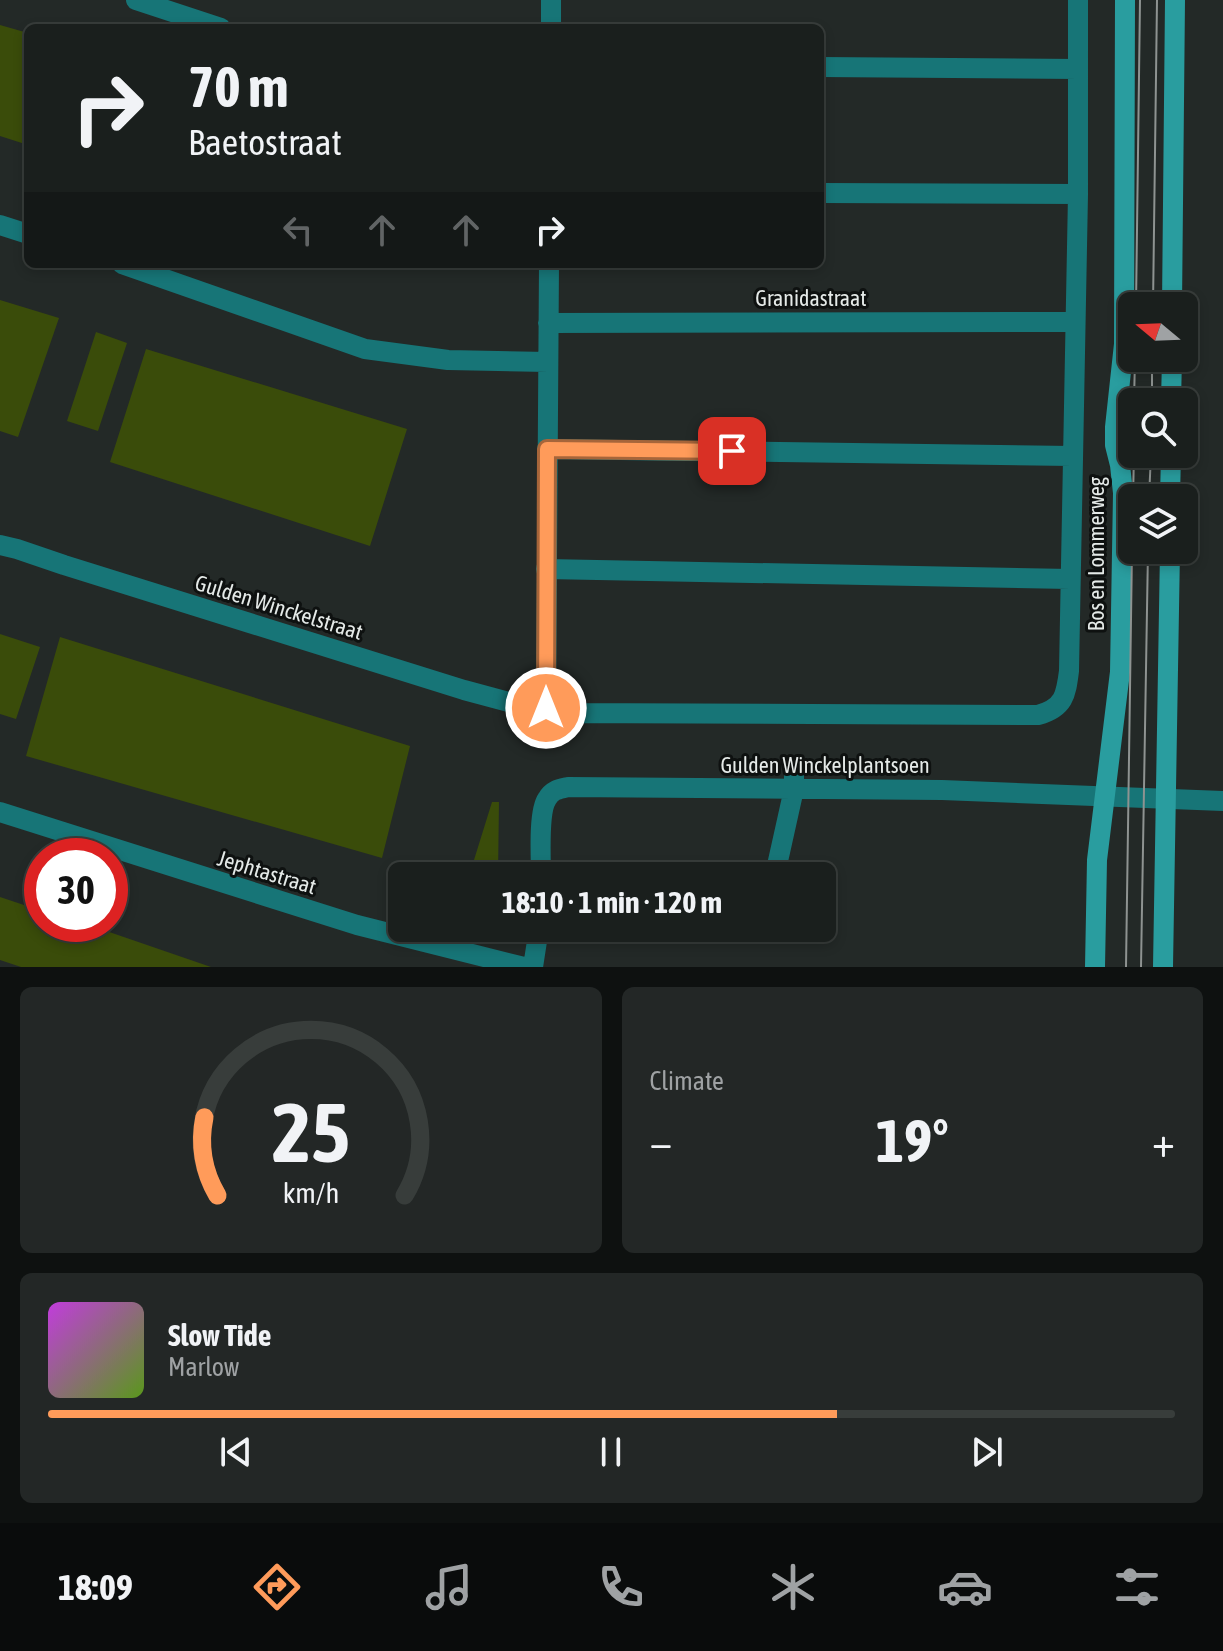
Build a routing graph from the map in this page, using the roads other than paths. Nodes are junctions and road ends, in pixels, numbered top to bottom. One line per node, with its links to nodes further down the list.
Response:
1 (136, 0): 6 (street)
2 (551, 0): 7 (street)
3 (1078, 0): 9 (street, Bos en Lommerweg)
4 (1125, 0): 29 (main road, Bos en Lommerweg)
5 (1175, 0): 16 (main road)
6 (209, 24)
7 (551, 24)
8 (824, 67): 9 (street)
9 (1078, 69): 11 (street, Bos en Lommerweg)
10 (824, 193): 11 (street)
11 (1078, 194): 17 (street, Bos en Lommerweg)
12 (0, 225): 13 (street)
13 (24, 233)
14 (133, 268): 19 (street)
15 (549, 268): 18 (street)
16 (1172, 292)
17 (1075, 322): 18 (street, Granidastraat); 21 (street, Bos en Lommerweg)
18 (548, 323): 19 (street)
19 (548, 362): 20 (street)
20 (547, 449): 21 (street); 24 (street)
21 (1072, 456): 25 (street, Bos en Lommerweg)
22 (0, 545): 27 (street, Gulden Winckelstraat)
23 (1170, 564): 30 (main road)
24 (546, 569): 25 (street); 27 (street)
25 (1070, 579): 27 (street, Bos en Lommerweg)
26 (562, 685): 27 (street)
27 (553, 717)
28 (794, 781): 29 (street, Gulden Winckelplantsoen); 33 (street, Gulden Winckelplantsoen); 34 (street)
29 (1103, 796): 30 (street); 38 (main road, Bos en Lommerweg)
30 (1167, 799): 31 (street); 39 (main road)
31 (1223, 801)
32 (0, 812): 36 (street, Jephtastraat)
33 (541, 862)
34 (778, 862)
35 (537, 942): 37 (street)
36 (524, 967)
37 (533, 967)
38 (1095, 967)
39 (1163, 967)

